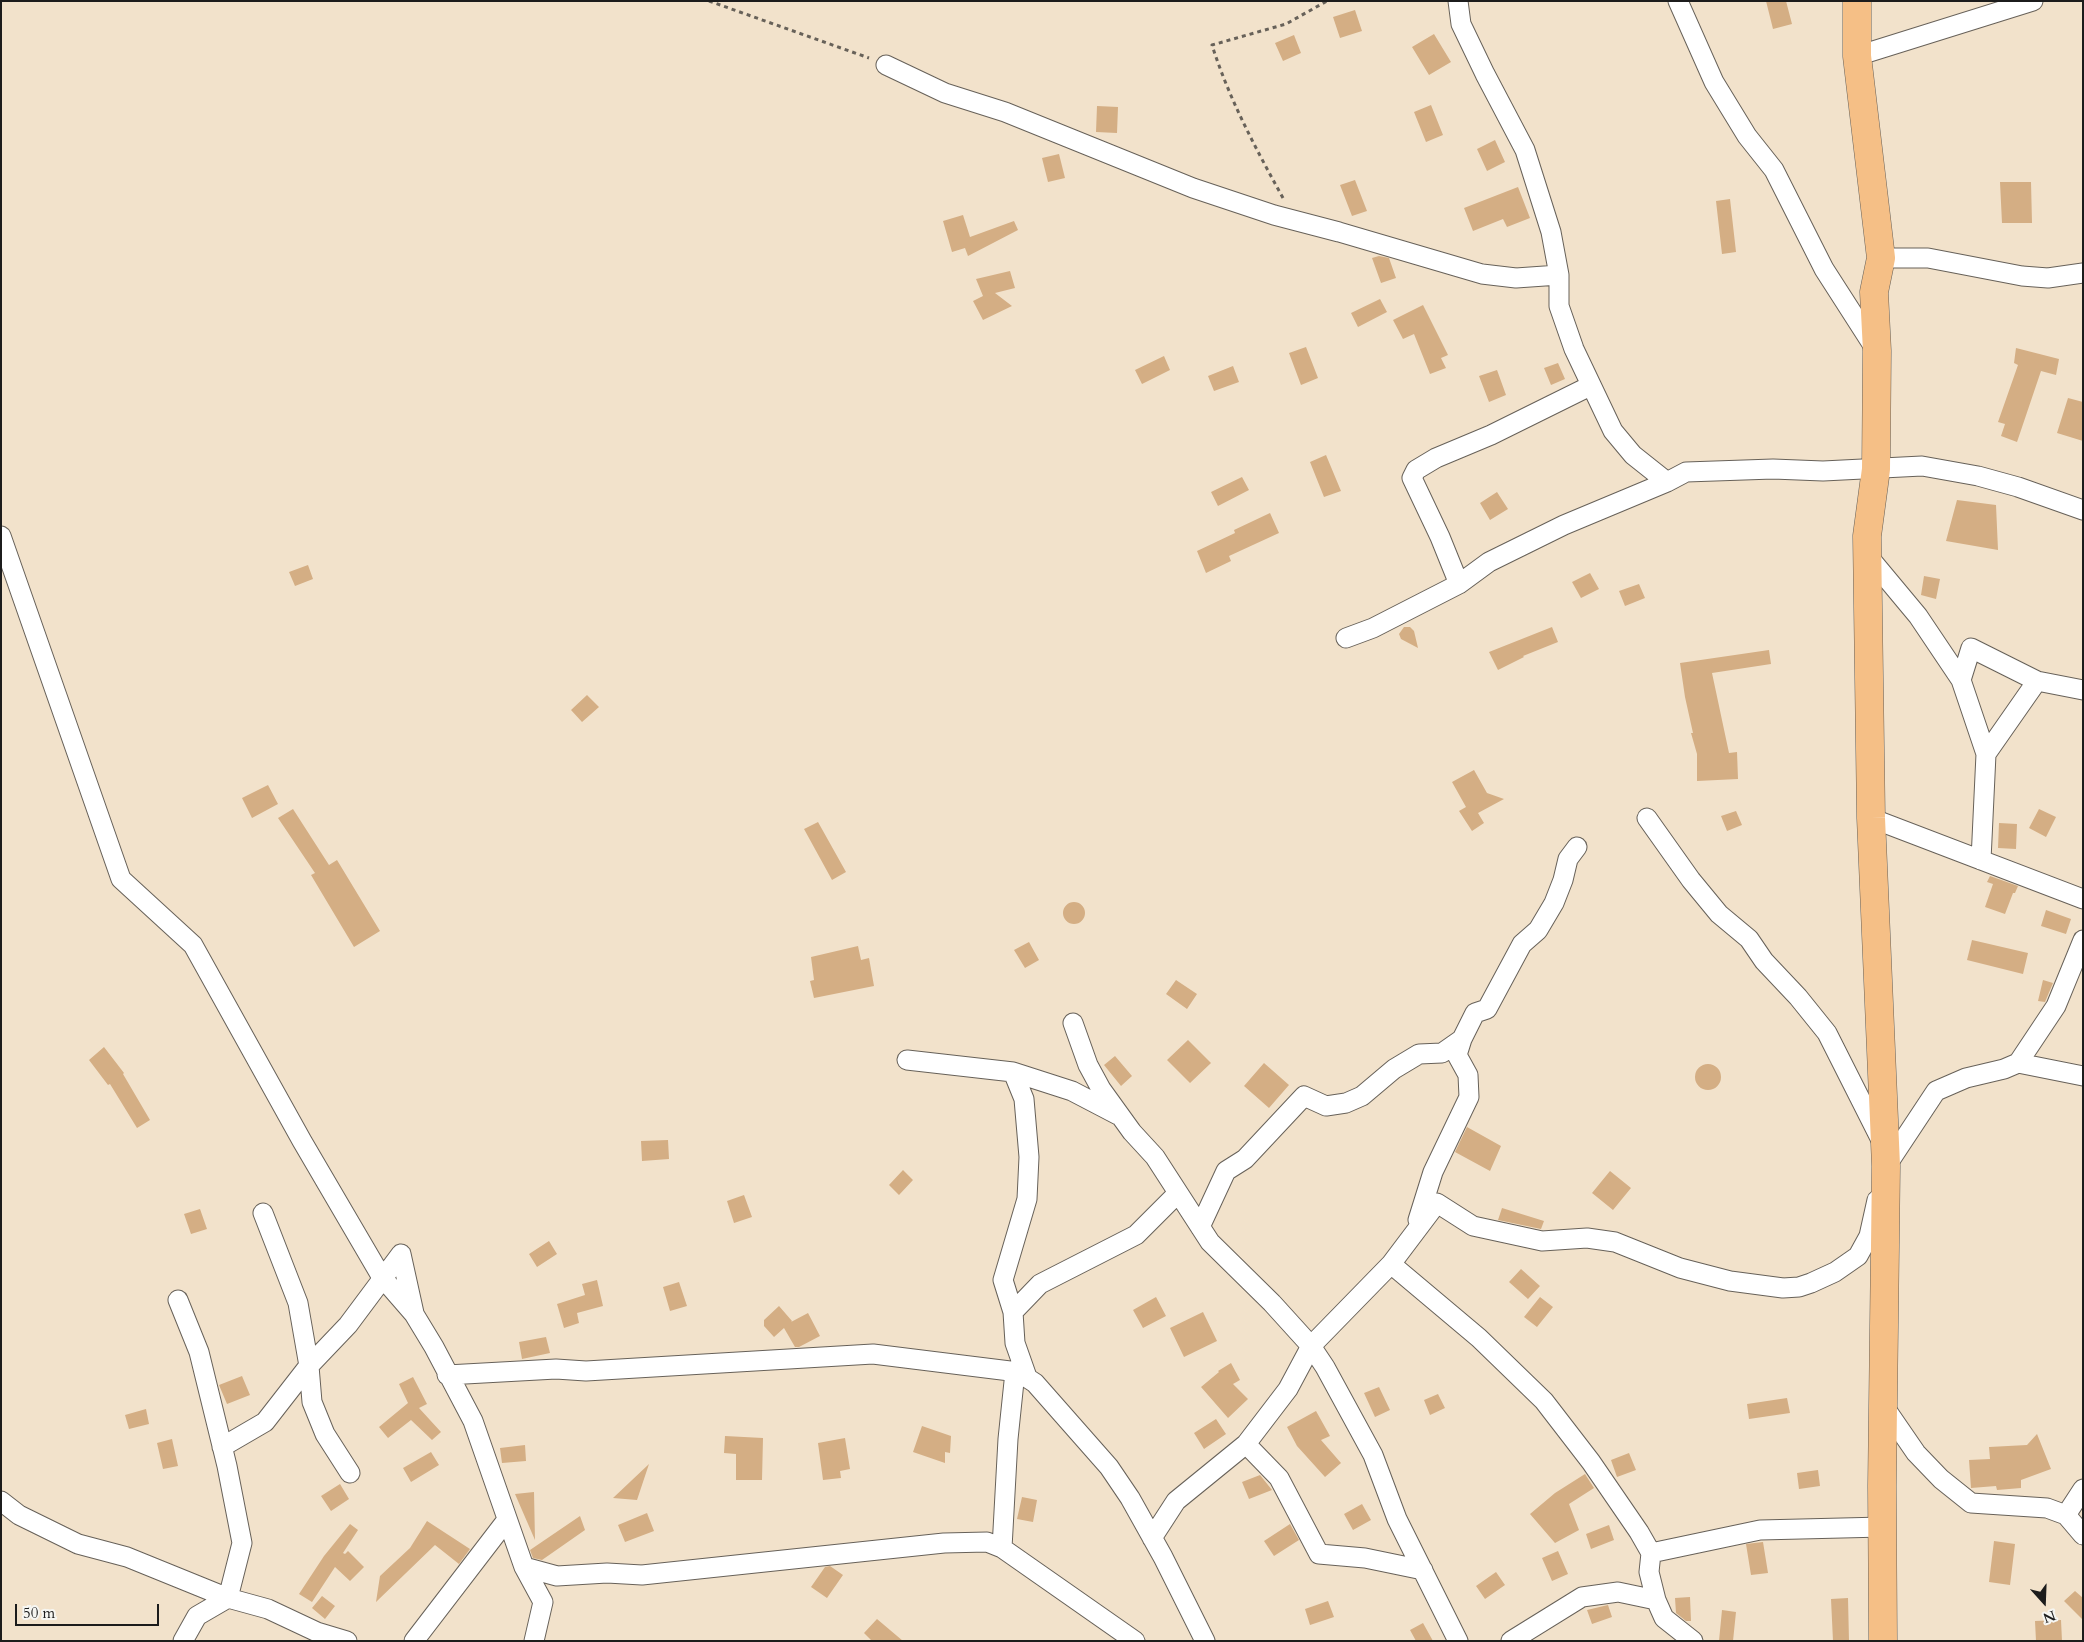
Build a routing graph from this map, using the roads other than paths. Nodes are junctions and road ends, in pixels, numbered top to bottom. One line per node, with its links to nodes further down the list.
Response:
1 (1458, 1): 9 (street)
2 (1678, 1): 10 (street)
3 (1857, 1): 5 (main road)
4 (2033, 1): 5 (street)
5 (1857, 56): 7 (main road)
6 (886, 64): 9 (street)
7 (1880, 258): 8 (street); 10 (main road)
8 (2083, 273)
9 (1559, 275): 11 (street)
10 (1877, 351): 12 (main road)
11 (1590, 386): 13 (street); 17 (street)
12 (1876, 469): 13 (street); 14 (street); 16 (main road)
13 (1667, 482): 17 (street)
14 (2083, 510)
15 (1, 536): 42 (street)
16 (1868, 556): 19 (street); 24 (main road)
17 (1459, 584): 18 (street)
18 (1346, 638)
19 (1962, 680): 20 (street); 22 (street)
20 (2037, 681): 21 (street); 22 (street)
21 (2083, 690)
22 (1986, 754): 26 (street)
23 (1647, 818): 36 (street)
24 (1871, 818): 26 (street); 36 (main road)
25 (1577, 847): 30 (street)
26 (1981, 860): 27 (street)
27 (2083, 899)
28 (2083, 940): 32 (street)
29 (1073, 1022): 35 (street)
30 (1462, 1039): 39 (street); 40 (street)
31 (907, 1060): 33 (street)
32 (2018, 1063): 34 (street); 36 (street)
33 (1013, 1072): 35 (street); 44 (street)
34 (2083, 1076)
35 (1121, 1117): 37 (street)
36 (1885, 1156): 40 (street); 50 (main road)
37 (1178, 1193): 39 (street); 44 (street)
38 (263, 1212): 47 (street)
39 (1200, 1227): 46 (street)
40 (1414, 1234): 41 (street)
41 (1391, 1264): 46 (street); 62 (street)
42 (383, 1280): 45 (street); 45 (street); 47 (street)
43 (178, 1300): 52 (street)
44 (1013, 1312): 49 (street)
45 (414, 1314): 48 (street)
46 (1311, 1346): 51 (street); 64 (street)
47 (309, 1366): 52 (street); 53 (street)
48 (447, 1375): 49 (street); 57 (street)
49 (1021, 1375): 60 (street); 61 (street)
50 (1883, 1405): 56 (street); 58 (main road)
51 (1246, 1444): 60 (street); 64 (street)
52 (222, 1447): 65 (street)
53 (350, 1473)
54 (2083, 1489): 56 (street)
55 (1, 1502): 65 (street)
56 (2066, 1515): 59 (street)
57 (506, 1521): 63 (street); 69 (street)
58 (1883, 1527): 62 (street); 76 (main road)
59 (2083, 1535)
60 (1152, 1538): 72 (street)
61 (1002, 1548): 63 (street); 71 (street)
62 (1651, 1553): 66 (street)
63 (524, 1566): 70 (street)
64 (1423, 1570): 73 (street)
65 (228, 1598): 67 (street); 68 (street)
66 (1656, 1600): 74 (street); 75 (street)
67 (182, 1641)
68 (346, 1641)
69 (414, 1641)
70 (534, 1641)
71 (1135, 1641)
72 (1205, 1641)
73 (1458, 1641)
74 (1511, 1641)
75 (1693, 1641)
76 (1884, 1641)

